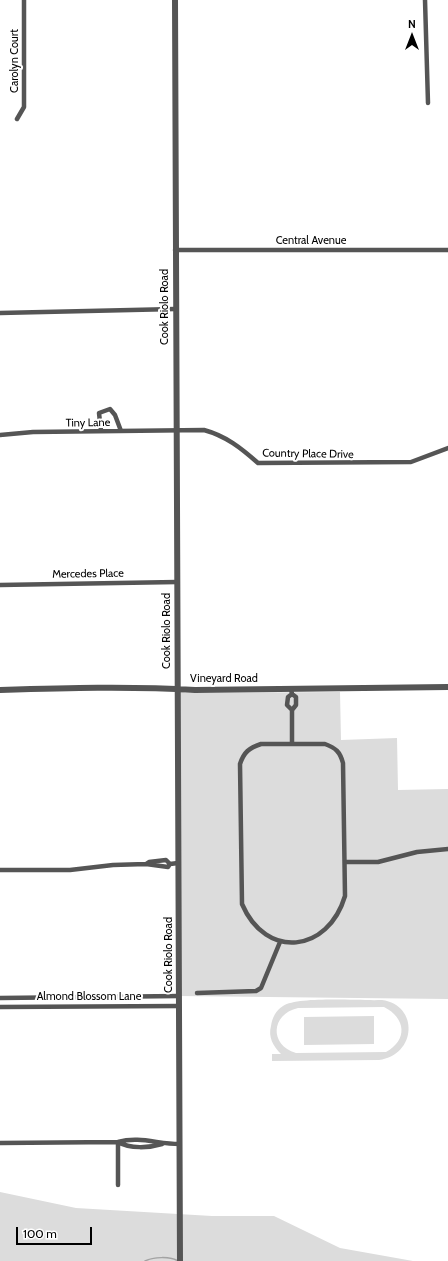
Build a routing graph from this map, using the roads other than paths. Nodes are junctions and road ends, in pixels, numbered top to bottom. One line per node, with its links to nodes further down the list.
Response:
1 (24, 0): 5 (street, Carolyn Court)
2 (175, 0): 6 (street, Cook Riolo Road)
3 (425, 0): 4 (street)
4 (428, 103)
5 (17, 119)
6 (175, 250): 7 (street, Central Avenue); 8 (street, Cook Riolo Road)
7 (448, 250)
8 (175, 309): 9 (street); 10 (street, Cook Riolo Road)
9 (0, 313)
10 (176, 430): 12 (street, Tiny Lane); 14 (street, Country Place Drive); 15 (street, Cook Riolo Road)
11 (101, 431): 12 (street, Tiny Lane); 12 (street); 13 (street, Tiny Lane)
12 (121, 431)
13 (0, 435)
14 (448, 448)
15 (177, 582): 16 (street, Mercedes Place); 18 (street, Cook Riolo Road)
16 (0, 585)
17 (448, 687): 20 (street, Vineyard Road)
18 (178, 688): 19 (street, Vineyard Road); 20 (street, Vineyard Road); 25 (street, Cook Riolo Road)
19 (0, 690)
20 (292, 692): 21 (street)
21 (292, 744): 24 (street); 30 (street)
22 (448, 849): 24 (street)
23 (158, 861): 26 (street); 27 (street); 28 (street)
24 (345, 862): 30 (street)
25 (178, 863): 27 (street); 32 (street, Cook Riolo Road)
26 (146, 864): 28 (street); 29 (street)
27 (170, 864): 28 (street)
28 (158, 867)
29 (0, 870)
30 (280, 942): 31 (street)
31 (197, 992)
32 (179, 996): 33 (street); 34 (street, Cook Riolo Road)
33 (0, 998)
34 (179, 1006): 35 (street, Almond Blossom Lane); 38 (street, Cook Riolo Road)
35 (0, 1008)
36 (118, 1142): 37 (street); 38 (street); 39 (street)
37 (0, 1143)
38 (179, 1144): 40 (street, Cook Riolo Road)
39 (118, 1185)
40 (180, 1261)

